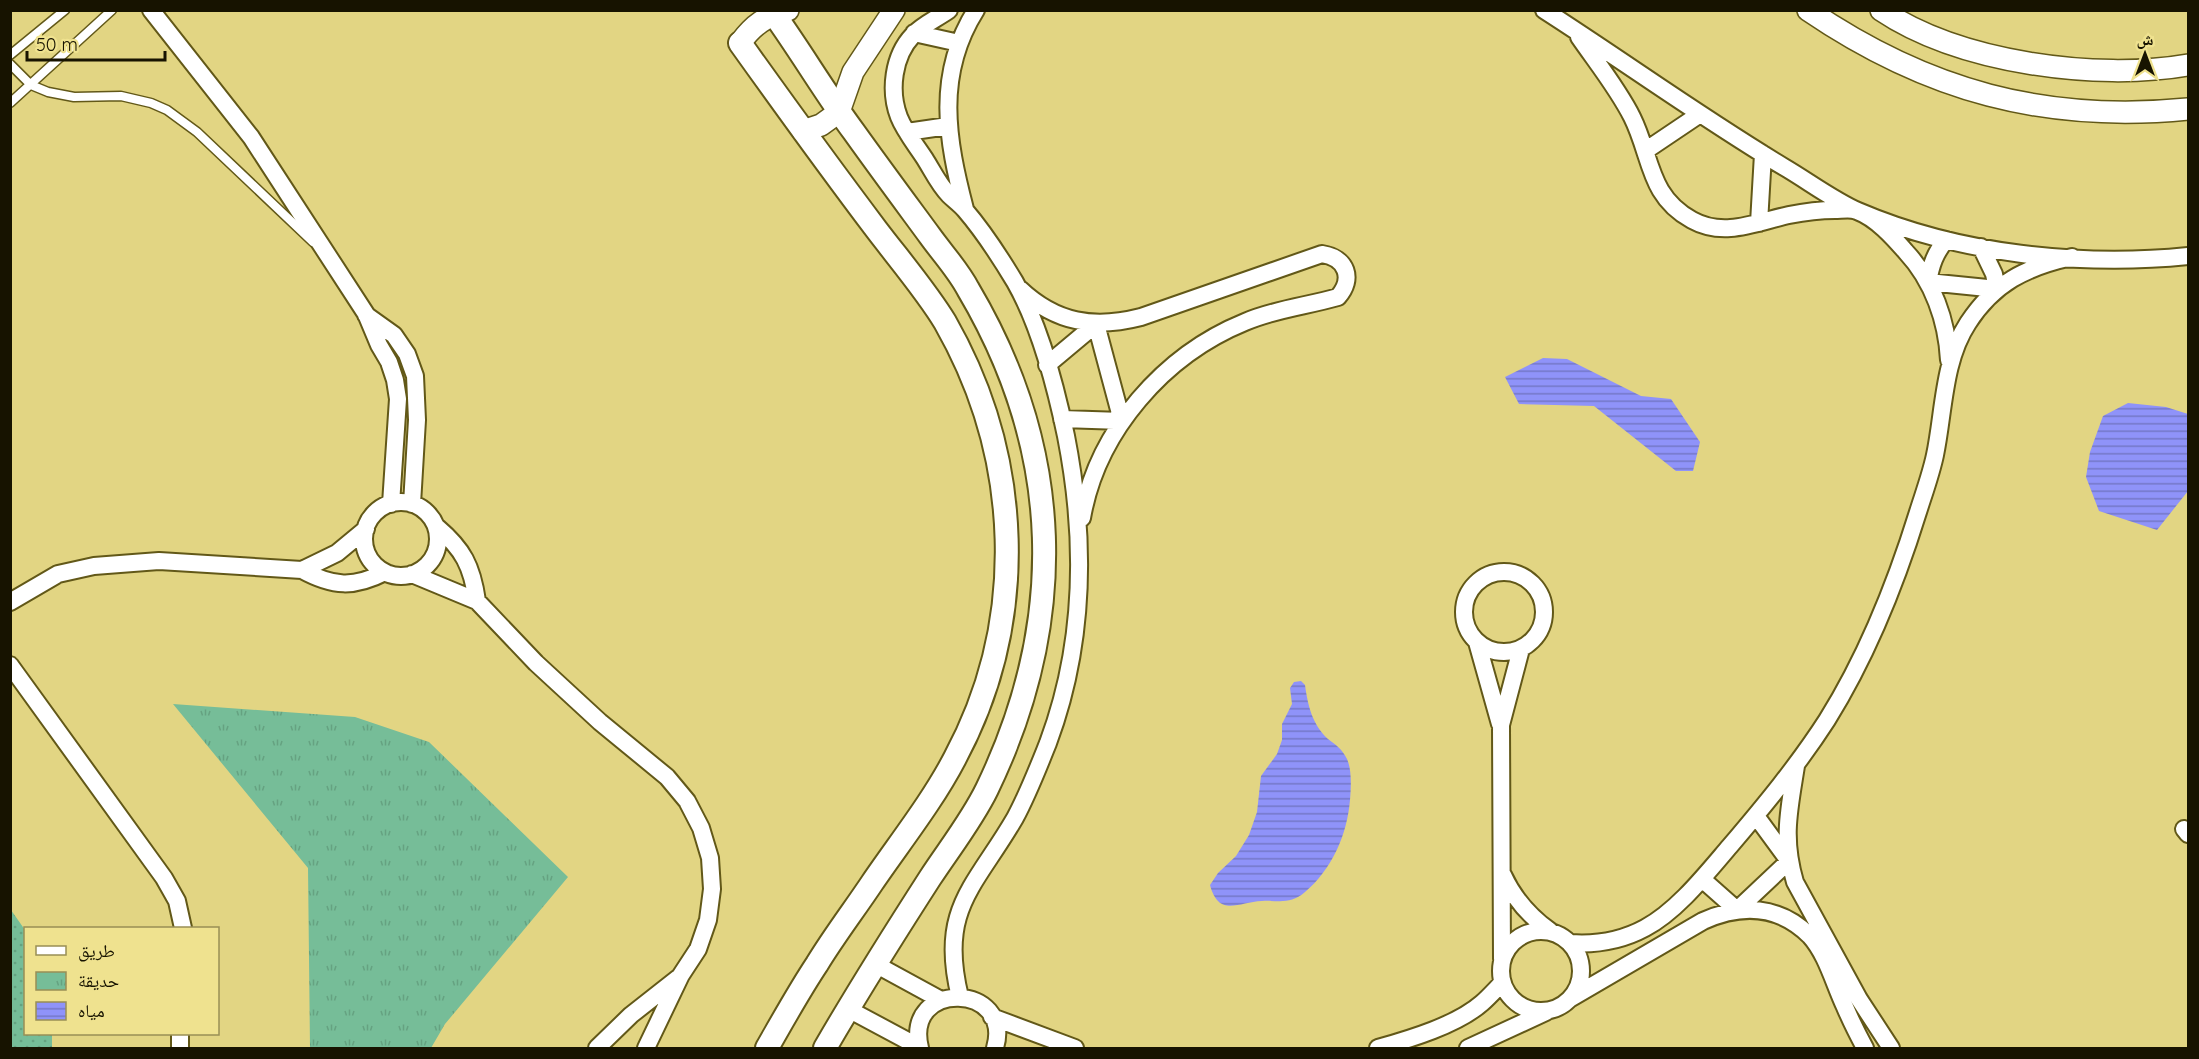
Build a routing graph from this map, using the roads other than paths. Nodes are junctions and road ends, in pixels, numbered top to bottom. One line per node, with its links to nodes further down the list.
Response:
1 (65, 10): 15 (lane)
2 (112, 10): 18 (lane)
3 (151, 10): 34 (street)
4 (894, 10): 21 (street)
5 (949, 10): 12 (street)
6 (976, 10): 14 (street)
7 (1544, 10): 11 (street)
8 (1808, 10): 20 (street)
9 (1881, 10): 17 (street)
10 (778, 12): 13 (street); 21 (main road)
11 (1574, 29): 22 (street); 26 (street)
12 (914, 33): 14 (street); 25 (street)
13 (741, 43): 24 (main road)
14 (960, 43): 23 (street)
15 (10, 55)
16 (10, 64): 18 (lane)
17 (2188, 65)
18 (31, 85): 19 (lane); 34 (lane)
19 (10, 103)
20 (2188, 109)
21 (839, 112): 24 (street); 71 (main road)
22 (1700, 114): 26 (street); 27 (street)
23 (948, 126): 25 (street); 28 (street)
24 (803, 131): 83 (main road)
25 (907, 132): 28 (street)
26 (1645, 151): 30 (street)
27 (1763, 154): 29 (street); 30 (street)
28 (965, 210): 37 (street)
29 (1857, 210): 30 (street); 31 (street); 36 (street)
30 (1759, 223)
31 (1946, 240): 32 (street); 36 (street)
32 (1981, 247): 35 (street); 38 (street)
33 (2188, 256): 35 (street)
34 (329, 257): 39 (street)
35 (2072, 257): 38 (street)
36 (1928, 282): 38 (street); 42 (street)
37 (1017, 285): 40 (street); 41 (street)
38 (1997, 289): 42 (street)
39 (366, 314): 43 (street); 44 (street)
40 (1096, 324): 41 (street); 46 (street); 46 (street)
41 (1047, 365): 45 (street)
42 (1950, 370): 61 (street)
43 (416, 376): 44 (street); 48 (street)
44 (395, 380): 47 (street)
45 (1062, 419): 46 (street); 51 (street)
46 (1122, 421): 51 (street)
47 (392, 504): 48 (street); 50 (street)
48 (412, 504): 49 (street)
49 (436, 527): 54 (street); 55 (street)
50 (366, 529): 52 (street); 53 (street)
51 (1079, 537): 74 (street)
52 (303, 570): 53 (street); 56 (street)
53 (385, 572): 54 (street)
54 (412, 574): 55 (street)
55 (477, 600): 72 (street)
56 (10, 602)
57 (1477, 642): 58 (street); 58 (street); 60 (street)
58 (1521, 649): 60 (street)
59 (10, 665): 67 (street)
60 (1501, 725): 64 (street)
61 (1796, 765): 62 (street); 63 (street)
62 (1756, 816): 63 (street); 65 (street)
63 (1789, 861): 66 (street); 77 (street)
64 (1500, 869): 68 (street); 70 (street)
65 (1702, 879): 66 (street); 69 (street)
66 (1737, 910): 75 (street); 77 (street)
67 (183, 927)
68 (1550, 931): 69 (street); 70 (street)
69 (1570, 943): 75 (street)
70 (1502, 959): 73 (street)
71 (875, 964): 76 (street); 78 (main road)
72 (681, 975): 81 (street); 82 (street)
73 (1502, 982): 79 (street); 88 (street)
74 (960, 997): 76 (street); 80 (street)
75 (1571, 998): 79 (street)
76 (941, 1000): 85 (street)
77 (1852, 1004): 90 (street); 91 (street)
78 (848, 1009): 84 (main road); 85 (street)
79 (1546, 1012): 89 (street)
80 (992, 1017): 86 (street); 87 (street)
81 (597, 1048)
82 (646, 1048)
83 (767, 1048)
84 (825, 1048)
85 (919, 1048)
86 (995, 1048)
87 (1075, 1048)
88 (1378, 1048)
89 (1468, 1048)
90 (1865, 1048)
91 (1891, 1048)

